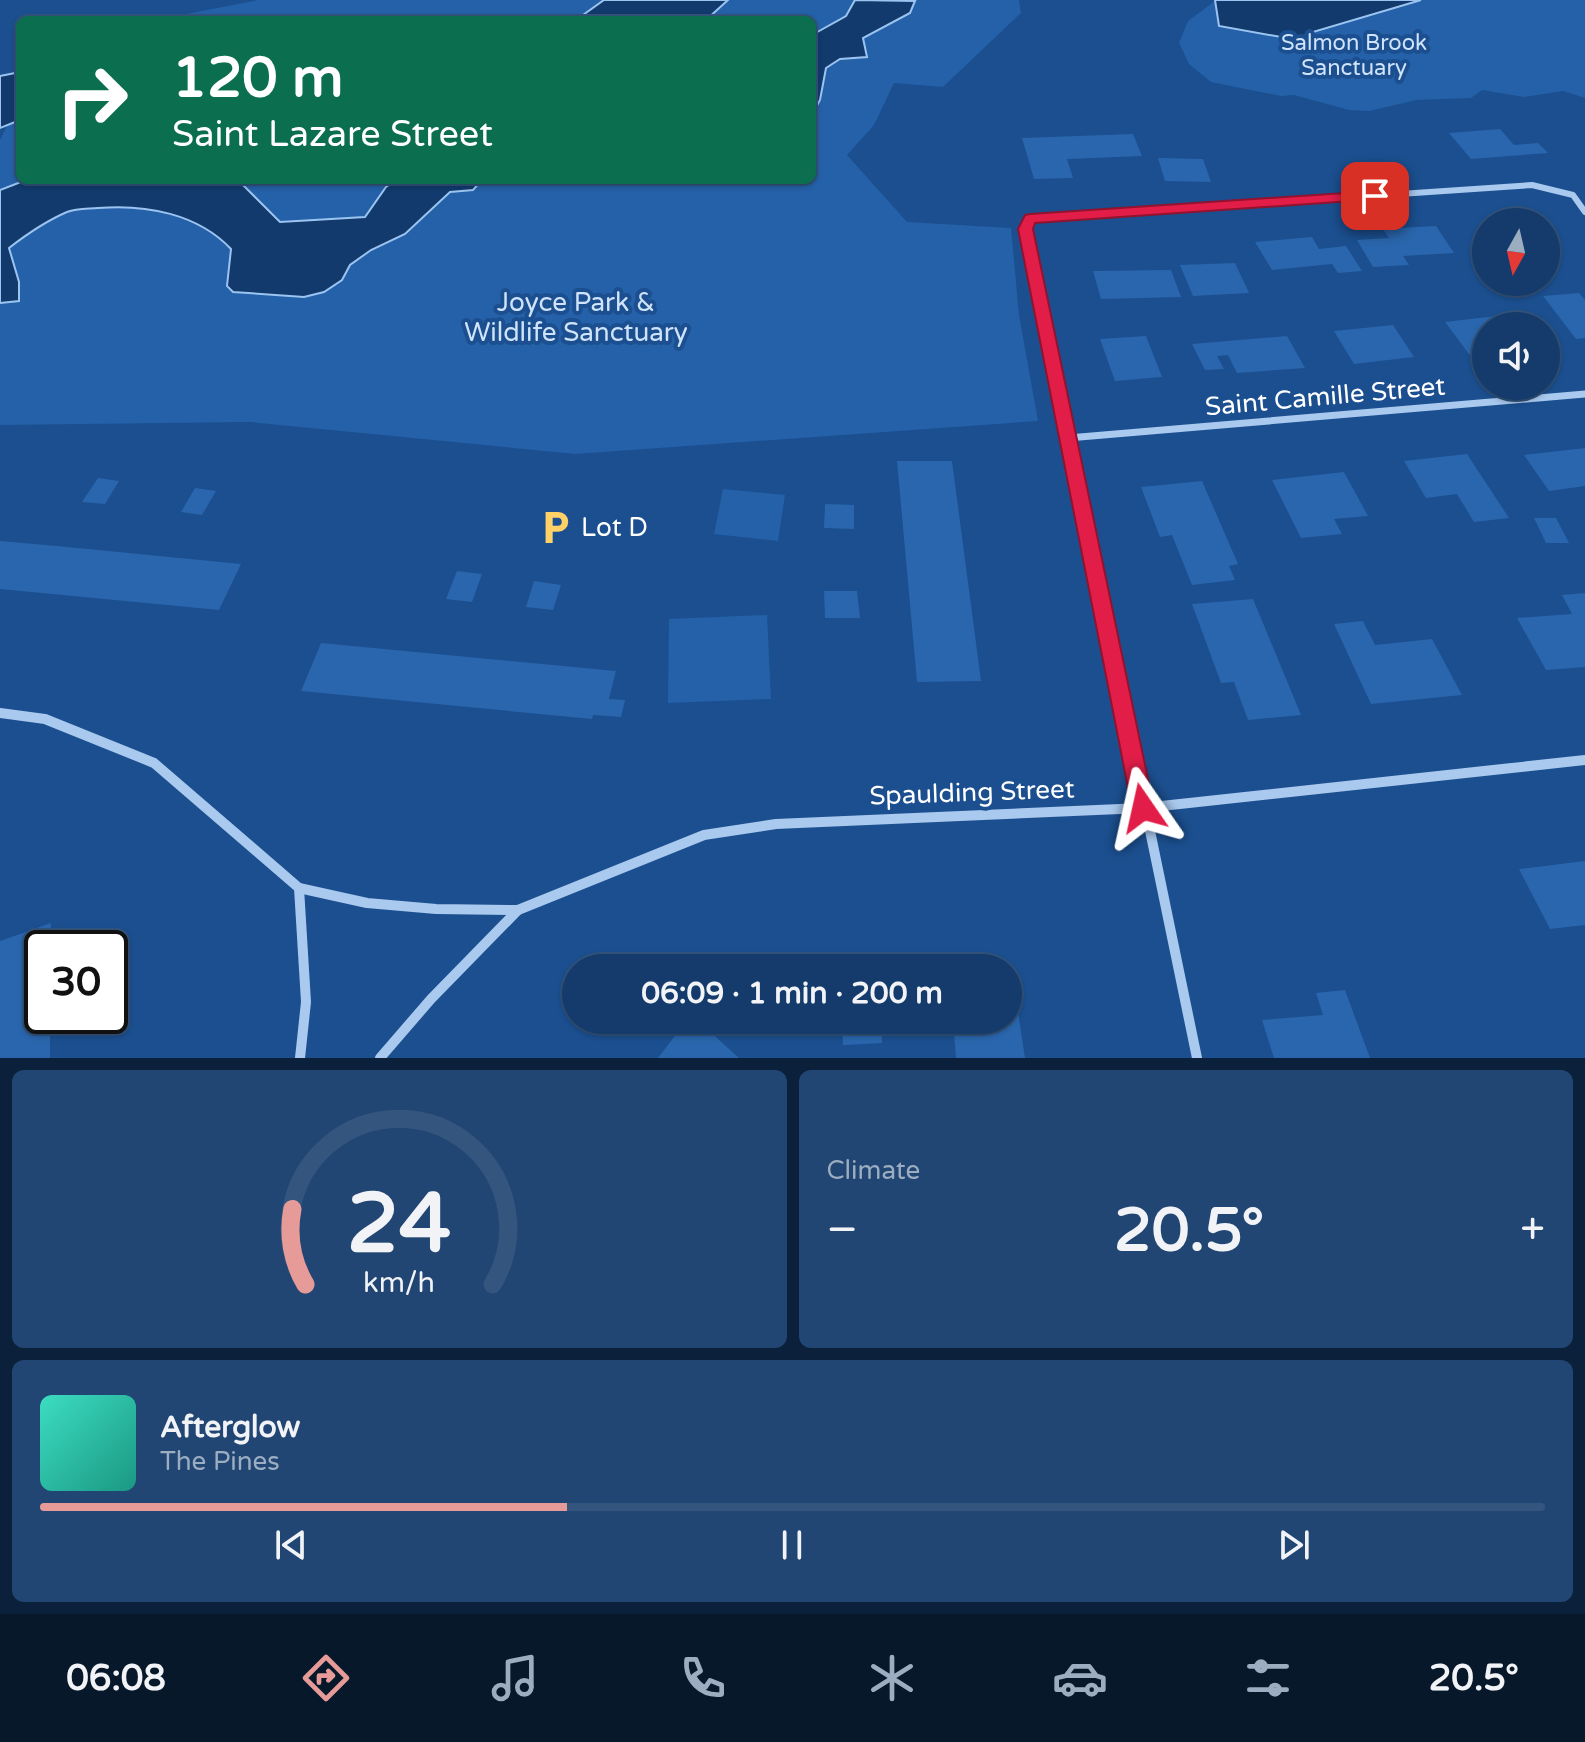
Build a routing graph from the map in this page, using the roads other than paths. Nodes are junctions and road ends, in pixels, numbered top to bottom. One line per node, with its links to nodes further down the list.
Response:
1 (1585, 212): 3 (street)
2 (1585, 394): 3 (street, Saint Camille Street)
3 (1068, 438): 6 (street)
4 (0, 713): 7 (street)
5 (1585, 760): 6 (street, Spaulding Street)
6 (1143, 808): 8 (street, Spaulding Street); 11 (street)
7 (299, 888): 8 (street, Spaulding Street); 9 (street)
8 (518, 910): 10 (street, Spaulding Street)
9 (300, 1058)
10 (380, 1058)
11 (1197, 1058)

